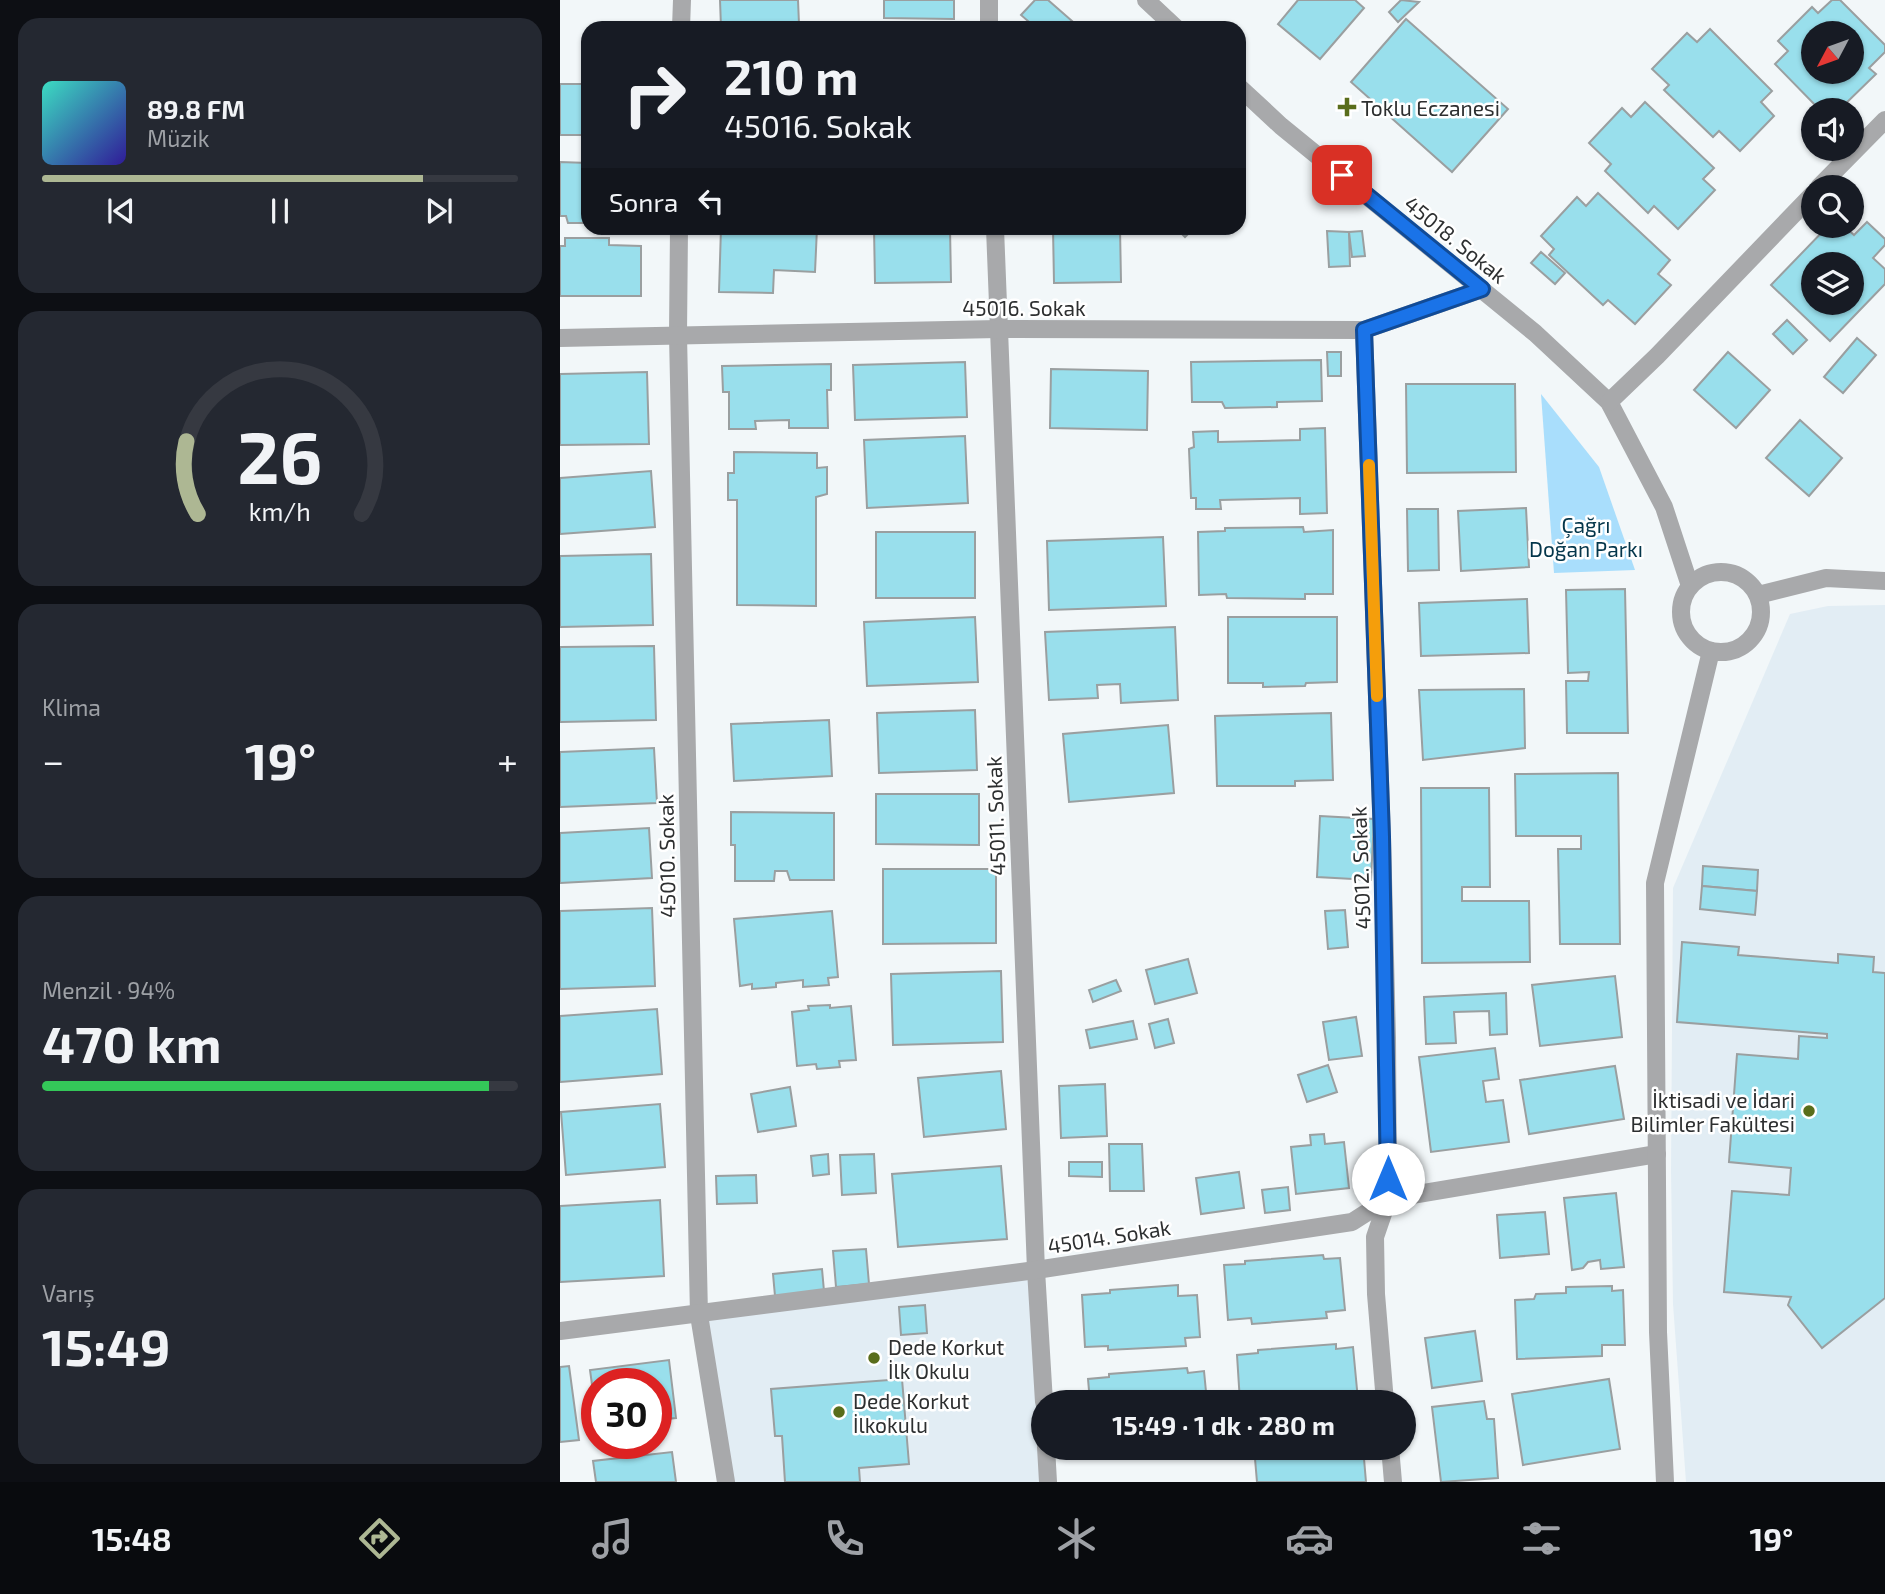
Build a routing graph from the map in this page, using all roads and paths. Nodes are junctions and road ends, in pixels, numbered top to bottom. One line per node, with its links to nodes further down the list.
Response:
1 (682, 0): 4 (street)
2 (989, 0): 5 (street)
3 (1146, 0): 6 (street)
4 (681, 21)
5 (989, 21)
6 (1168, 21)
7 (1246, 93): 13 (street, 45018. Sokak)
8 (1885, 120): 9 (street)
9 (1831, 175)
10 (1801, 206): 18 (street)
11 (679, 235): 16 (street, 45010. Sokak)
12 (995, 235): 14 (street, 45011. Sokak)
13 (1482, 289): 15 (street, 45016. Sokak); 18 (street, 45018. Sokak)
14 (998, 329): 15 (street, 45016. Sokak); 16 (street, 45016. Sokak); 25 (street, 45011. Sokak)
15 (1364, 330): 24 (street, 45012. Sokak)
16 (678, 335): 17 (street, 45016. Sokak); 26 (street, 45010. Sokak)
17 (560, 338)
18 (1609, 402): 20 (street, 45018. Sokak)
19 (1885, 581): 21 (street)
20 (1690, 586): 21 (street); 22 (street)
21 (1758, 595): 22 (street)
22 (1710, 652): 23 (street)
23 (1657, 1154): 24 (street, 45014. Sokak); 35 (street)
24 (1388, 1199): 25 (street, 45014. Sokak); 29 (street, 45012. Sokak)
25 (1037, 1270): 26 (street, 45014. Sokak); 28 (street, 45011. Sokak)
26 (699, 1315): 27 (street, 45014. Sokak); 32 (street, 45010. Sokak)
27 (560, 1331)
28 (1043, 1390)
29 (1384, 1390)
30 (1047, 1460): 33 (street)
31 (1391, 1460): 34 (street)
32 (726, 1482)
33 (1048, 1482)
34 (1393, 1482)
35 (1665, 1482)

